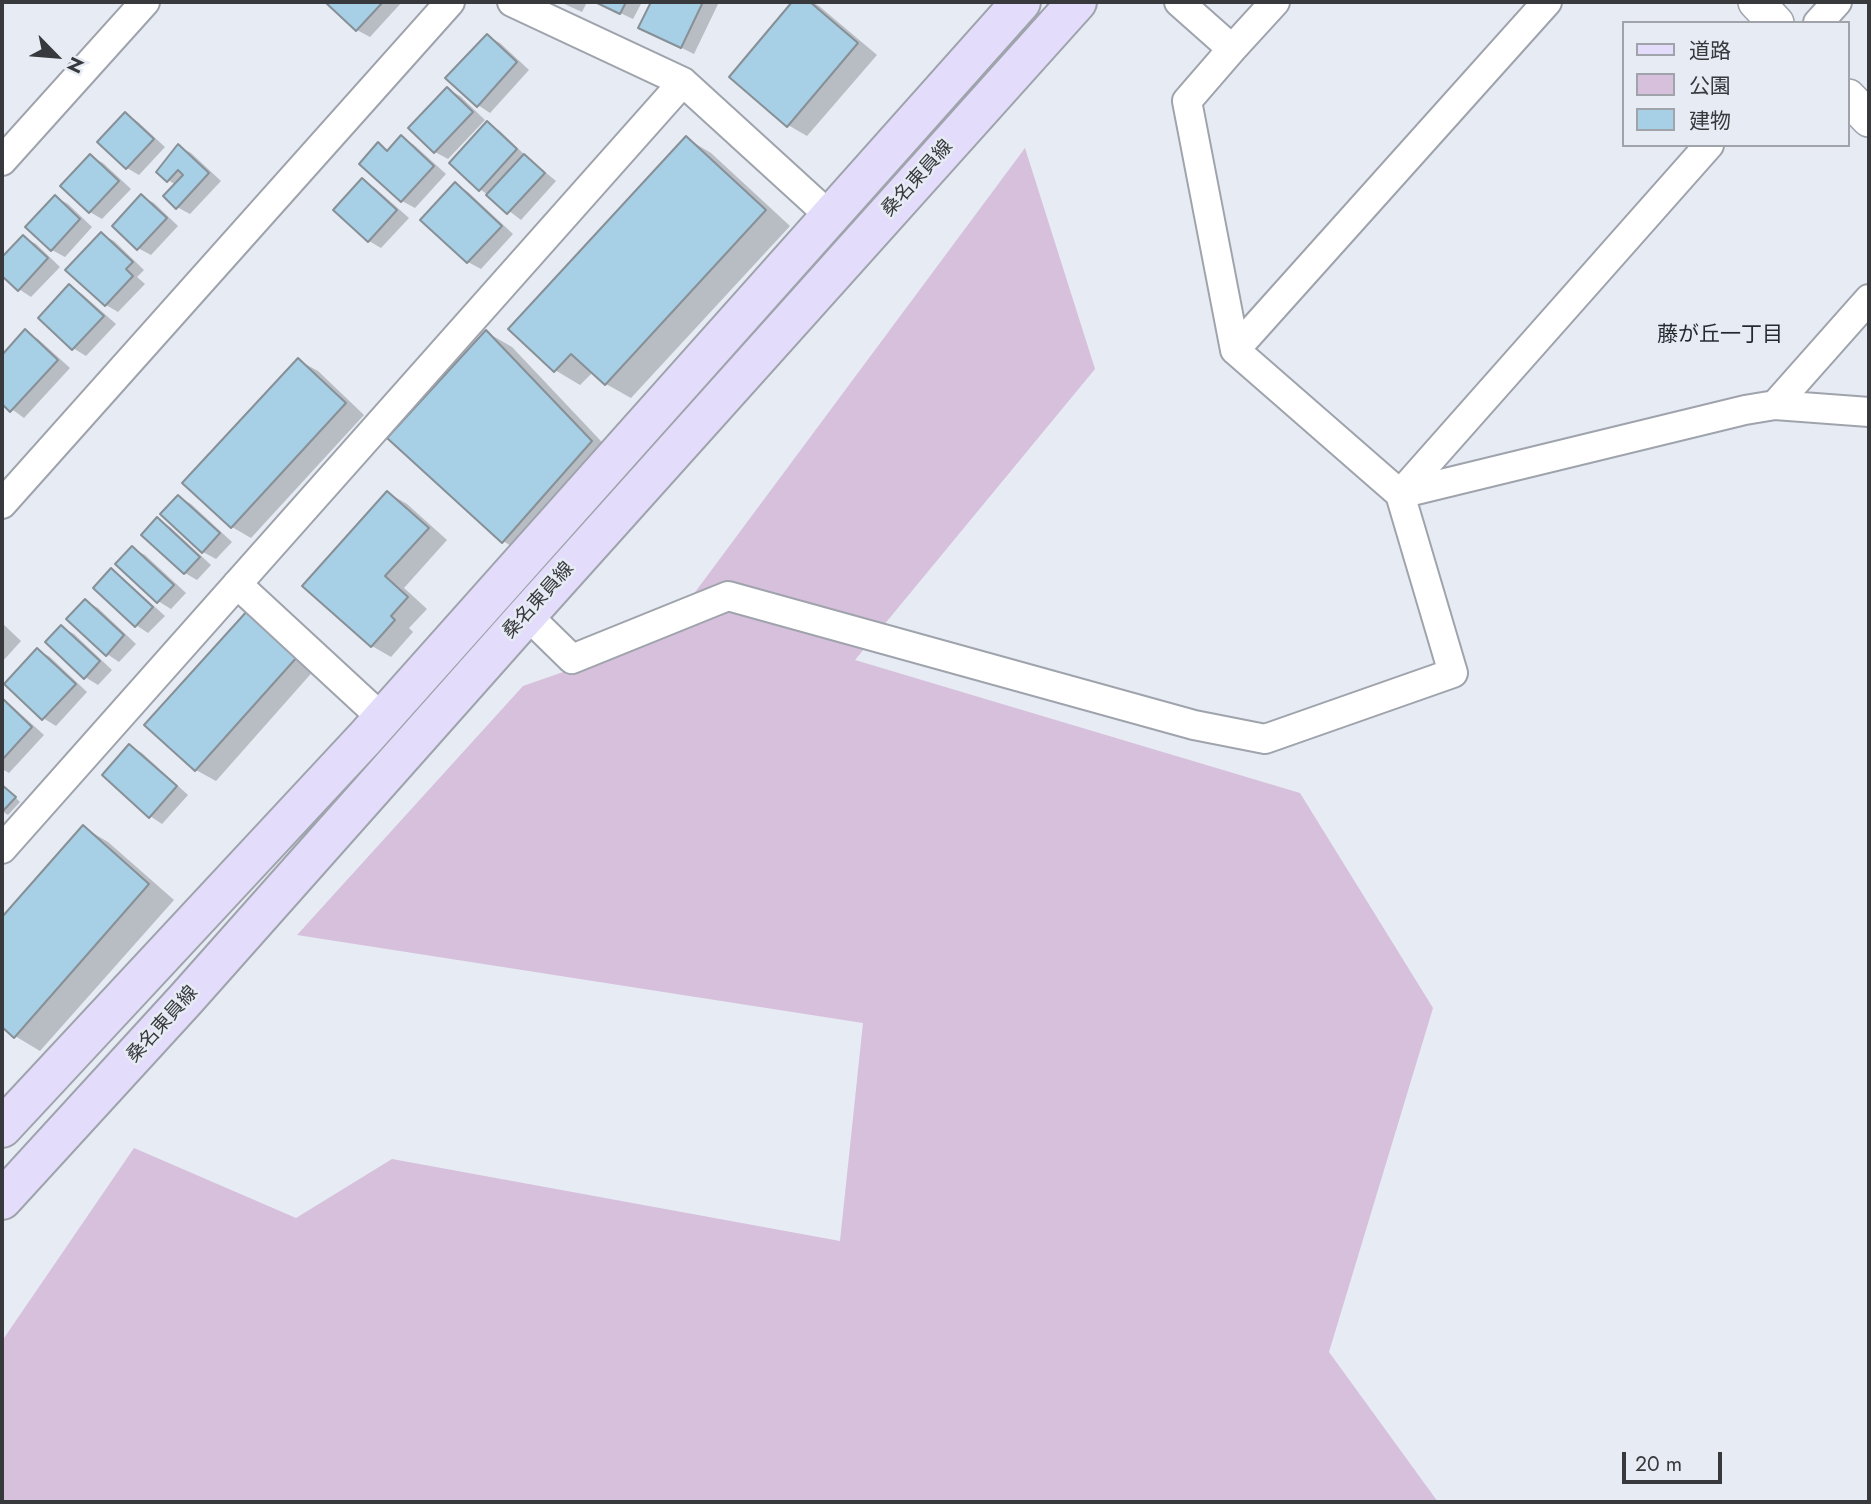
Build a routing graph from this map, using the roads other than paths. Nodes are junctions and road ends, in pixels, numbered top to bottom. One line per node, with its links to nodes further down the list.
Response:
1 (145, 2): 18 (street)
2 (450, 2): 25 (street)
3 (512, 2): 14 (street)
4 (1021, 2): 19 (main road, 桑名東員線)
5 (1077, 2): 27 (main road, 桑名東員線)
6 (1179, 2): 13 (street)
7 (1275, 2): 13 (street)
8 (1546, 2): 21 (street)
9 (1756, 2): 11 (street)
10 (1837, 2): 12 (street)
11 (1774, 21)
12 (1820, 21)
13 (1232, 49): 21 (street)
14 (682, 82): 19 (street); 26 (street)
15 (1850, 99): 16 (street)
16 (1869, 119)
17 (1707, 147): 24 (street)
18 (2, 161)
19 (831, 217): 28 (main road, 桑名東員線)
20 (1869, 299): 22 (street)
21 (1235, 350): 24 (street)
22 (1775, 405): 23 (street); 24 (street)
23 (1869, 412)
24 (1401, 494): 27 (street)
25 (2, 504)
26 (237, 584): 28 (street); 29 (street)
27 (527, 615): 30 (main road, 桑名東員線)
28 (383, 718): 31 (main road, 桑名東員線)
29 (2, 849)
30 (186, 999): 32 (main road); 33 (main road, 桑名東員線)
31 (2, 1128)
32 (2, 1181)
33 (2, 1200)

